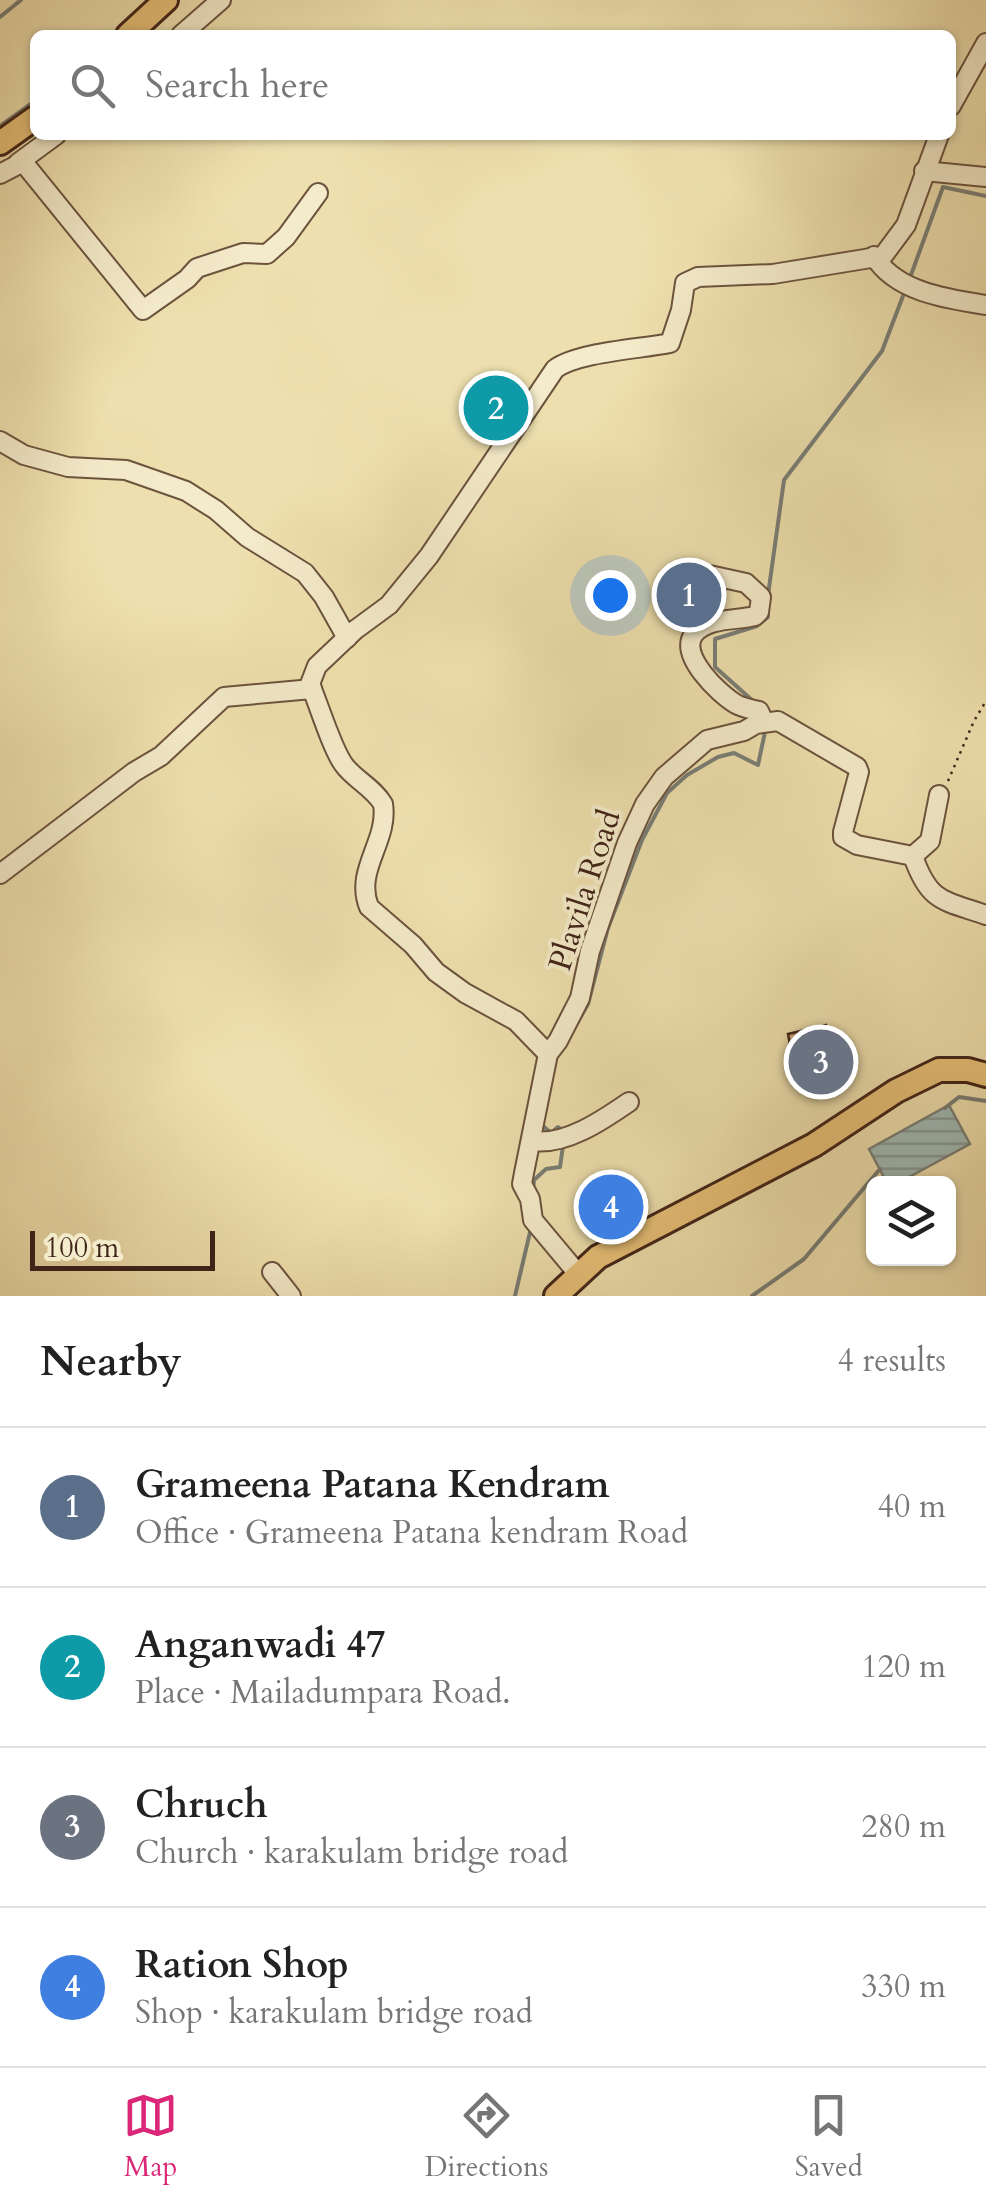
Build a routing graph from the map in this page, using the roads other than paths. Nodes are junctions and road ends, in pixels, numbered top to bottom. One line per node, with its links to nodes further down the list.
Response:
1 (166, 0): 3 (main road)
2 (221, 0): 4 (street)
3 (133, 30)
4 (188, 30)
5 (986, 43): 6 (street)
6 (956, 97)
7 (30, 122): 10 (main road)
8 (49, 140): 11 (street)
9 (937, 140): 12 (street)
10 (0, 143)
11 (18, 163): 13 (street); 15 (street)
12 (924, 170): 14 (street); 16 (street)
13 (0, 174)
14 (986, 178)
15 (318, 192)
16 (874, 256): 17 (street); 20 (street)
17 (986, 305)
18 (0, 440): 20 (street)
19 (691, 570): 22 (street)
20 (347, 638): 21 (street)
21 (312, 689): 25 (street); 27 (street)
22 (764, 722): 24 (street); 27 (street, Plavila Road)
23 (939, 795): 24 (street)
24 (912, 856): 26 (street)
25 (0, 874)
26 (986, 916)
27 (553, 1048): 30 (street, Plavila Road)
28 (986, 1075): 32 (main road)
29 (629, 1102): 30 (street)
30 (532, 1142): 32 (street, Plavila Road)
31 (272, 1272): 33 (street)
32 (579, 1275): 34 (main road)
33 (291, 1296)
34 (556, 1296)

